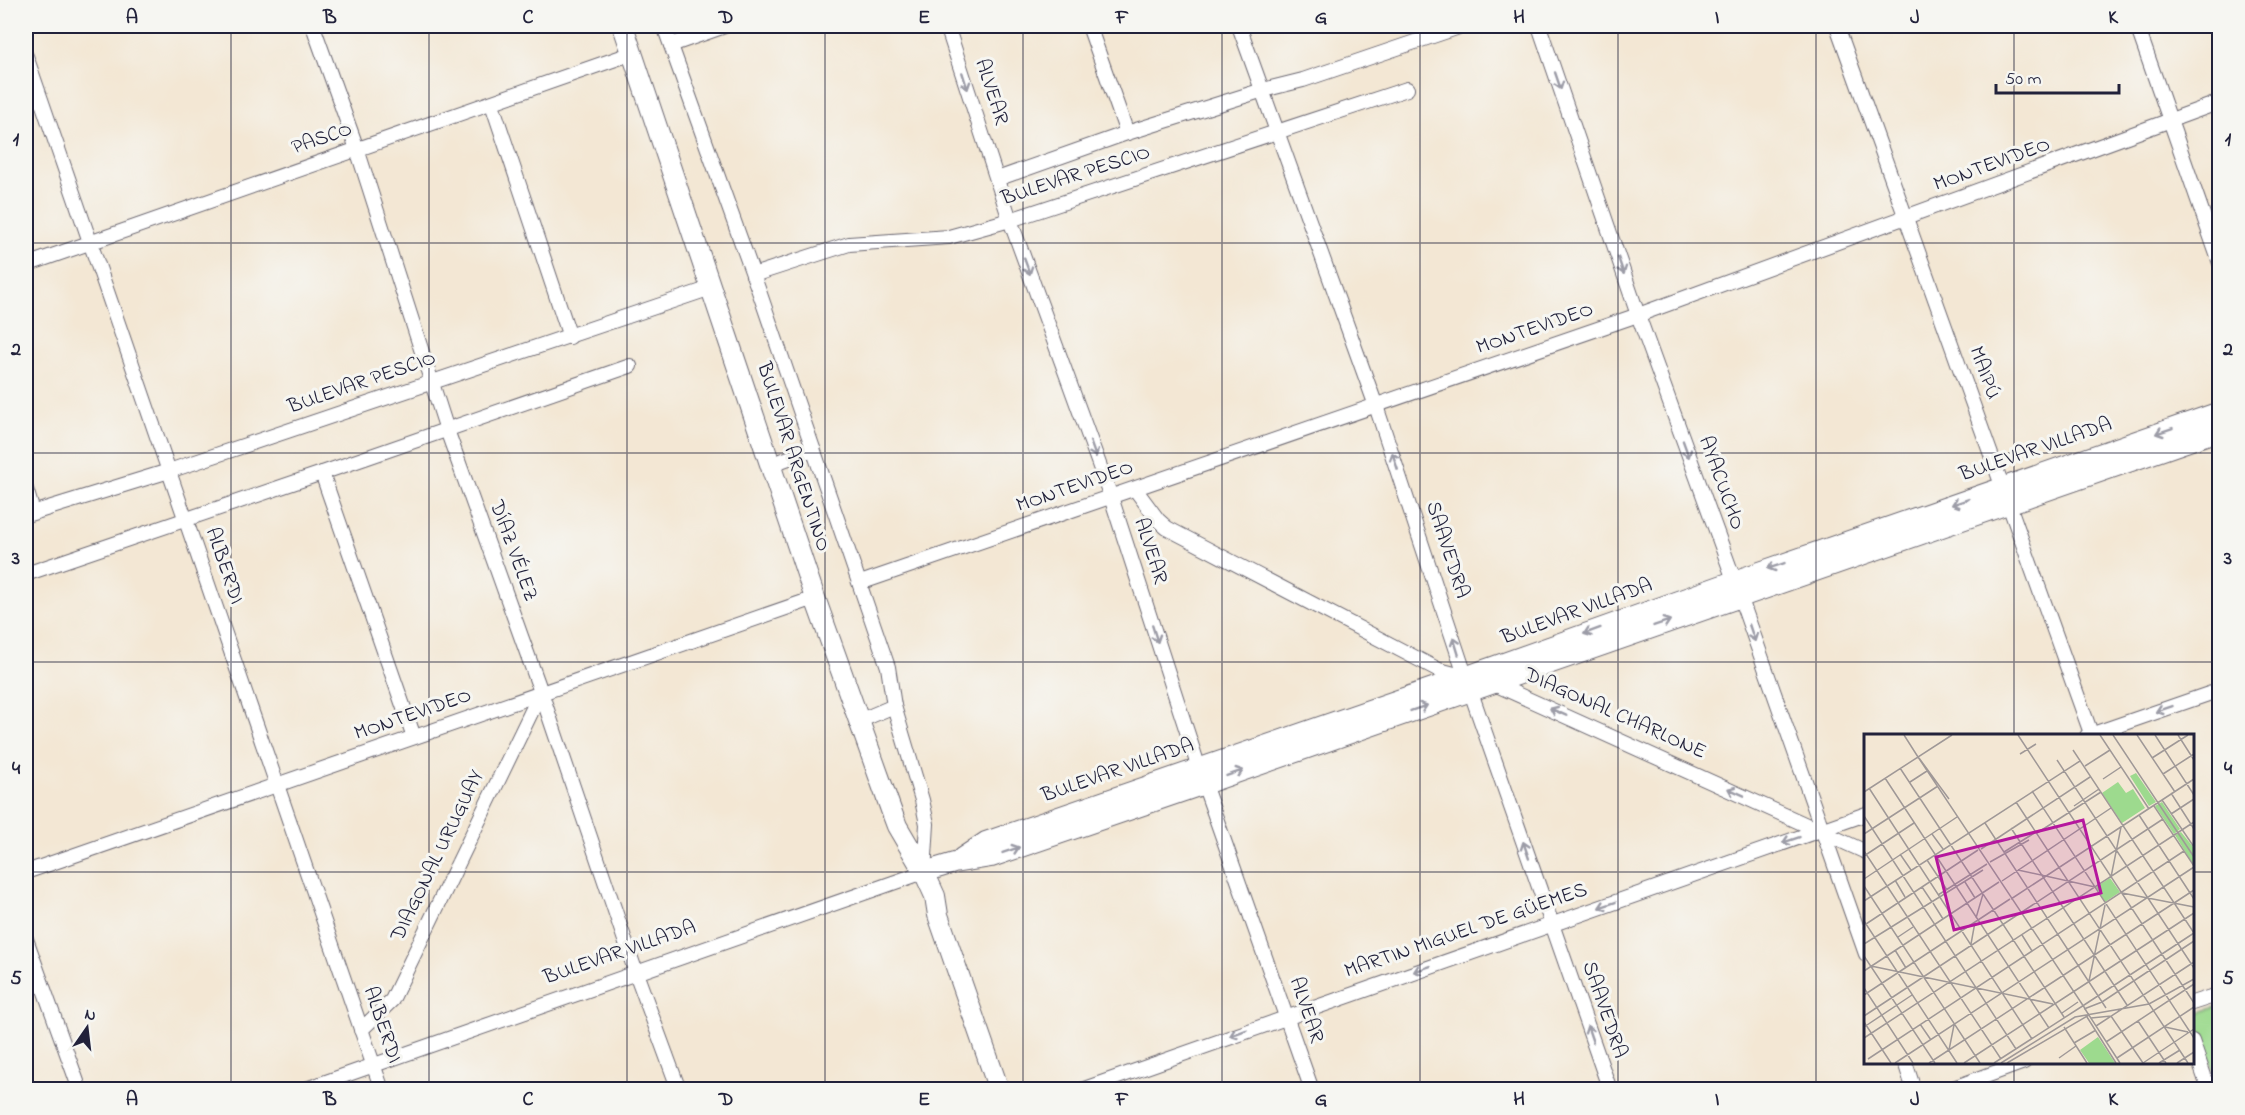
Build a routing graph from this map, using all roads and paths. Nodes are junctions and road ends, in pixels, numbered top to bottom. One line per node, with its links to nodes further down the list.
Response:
1 (313, 26): 22 (street, DÍAZ VÉLEZ)
2 (623, 26): 13 (main road, BULEVAR ARGENTINO)
3 (664, 26): 12 (street)
4 (725, 26): 12 (street)
5 (947, 26): 23 (street, ALVEAR, one-way to 23)
6 (1089, 26): 21 (street)
7 (1239, 26): 16 (street, SAAVEDRA)
8 (1462, 26): 16 (street, BULEVAR PESCIO)
9 (1540, 26): 31 (street, AYACUCHO, one-way to 31)
10 (1837, 26): 24 (street, MAIPÚ)
11 (2137, 26): 19 (street)
12 (671, 45): 29 (street)
13 (633, 53): 18 (street, PASCO); 30 (main road, BULEVAR ARGENTINO)
14 (26, 56): 26 (street, ALBERDI)
15 (1407, 89): 20 (street, BULEVAR PESCIO)
16 (1263, 90): 20 (street, SAAVEDRA); 21 (street, BULEVAR PESCIO)
17 (2220, 102): 19 (street, MONTEVIDEO)
18 (492, 104): 22 (street, PASCO); 32 (street)
19 (2171, 121): 24 (street, MONTEVIDEO); 27 (street)
20 (1279, 131): 25 (street, BULEVAR PESCIO); 35 (street, SAAVEDRA)
21 (1127, 133): 23 (street, BULEVAR PESCIO)
22 (357, 149): 26 (street, PASCO); 34 (street, DÍAZ VÉLEZ)
23 (997, 179): 25 (street, ALVEAR)
24 (1905, 219): 31 (street, MONTEVIDEO); 45 (street, MAIPÚ)
25 (1010, 220): 29 (street, BULEVAR PESCIO); 46 (street, ALVEAR, one-way to 46)
26 (90, 242): 28 (street, PASCO); 41 (street, ALBERDI)
27 (2220, 263)
28 (26, 265)
29 (753, 275): 39 (street)
30 (711, 288): 32 (street, BULEVAR PESCIO); 40 (main road, BULEVAR ARGENTINO)
31 (1638, 315): 35 (street, MONTEVIDEO); 51 (street, AYACUCHO, one-way to 51)
32 (570, 337): 34 (street, BULEVAR PESCIO)
33 (630, 366): 37 (street)
34 (431, 381): 37 (street, DÍAZ VÉLEZ); 41 (street, BULEVAR PESCIO)
35 (1376, 406): 44 (street, MONTEVIDEO); 54 (street, SAAVEDRA, one-way to 35)
36 (2220, 412): 45 (main road, BULEVAR VILLADA, one-way to 45)
37 (447, 430): 42 (street); 56 (street, DÍAZ VÉLEZ)
38 (2220, 430): 45 (main road, BULEVAR VILLADA)
39 (813, 449): 40 (street); 50 (street)
40 (770, 465): 52 (main road, BULEVAR ARGENTINO)
41 (169, 471): 47 (street, BULEVAR PESCIO); 48 (street, ALBERDI)
42 (322, 473): 48 (street); 61 (street)
43 (26, 489): 47 (street)
44 (1135, 489): 46 (street, MONTEVIDEO); 54 (street)
45 (2006, 495): 51 (main road, BULEVAR VILLADA); 59 (street, MAIPÚ)
46 (1110, 497): 50 (street, MONTEVIDEO); 62 (street, ALVEAR, one-way to 62)
47 (29, 514)
48 (186, 519): 49 (street); 63 (street, ALBERDI)
49 (26, 574)
50 (860, 583): 57 (street)
51 (1737, 588): 53 (main road, BULEVAR VILLADA, one-way to 51); 54 (main road, BULEVAR VILLADA, one-way to 54); 65 (street, AYACUCHO, one-way to 65)
52 (815, 598): 56 (street, MONTEVIDEO); 58 (main road, BULEVAR ARGENTINO)
53 (1493, 683): 54 (main road, BULEVAR VILLADA); 65 (street, DIAGONAL CHARLONE, one-way to 53)
54 (1468, 684): 62 (main road, BULEVAR VILLADA); 70 (street, SAAVEDRA, one-way to 54)
55 (2220, 690): 60 (street, one-way to 60)
56 (541, 693): 61 (street, MONTEVIDEO); 73 (street, DÍAZ VÉLEZ); 77 (street, DIAGONAL URUGUAY)
57 (894, 706): 58 (street); 68 (street)
58 (859, 721): 68 (main road, BULEVAR ARGENTINO)
59 (2090, 734)
60 (2093, 734)
61 (414, 737): 63 (street, MONTEVIDEO)
62 (1201, 776): 68 (main road, BULEVAR VILLADA); 76 (street, ALVEAR)
63 (275, 784): 67 (street, MONTEVIDEO); 77 (street, ALBERDI)
64 (1864, 815): 65 (street, MARTIN MIGUEL DE GÜEMES)
65 (1820, 830): 66 (street, DIAGONAL CHARLONE); 70 (street, MARTIN MIGUEL DE GÜEMES, one-way to 70); 72 (street, AYACUCHO)
66 (1864, 851)
67 (26, 872)
68 (924, 872): 69 (main road, BULEVAR ARGENTINO); 73 (street, BULEVAR VILLADA)
69 (935, 896): 87 (main road, BULEVAR ARGENTINO); 88 (main road, BULEVAR ARGENTINO)
70 (1552, 924): 76 (street, MARTIN MIGUEL DE GÜEMES, one-way to 76); 91 (street, SAAVEDRA, one-way to 70)
71 (26, 939): 83 (street)
72 (1864, 949)
73 (636, 973): 81 (street, BULEVAR VILLADA); 86 (street, DÍAZ VÉLEZ)
74 (2220, 994): 75 (street)
75 (2194, 1003)
76 (1287, 1016): 89 (street, MARTIN MIGUEL DE GÜEMES, one-way to 89); 90 (street, ALVEAR)
77 (361, 1030): 81 (street, ALBERDI)
78 (2194, 1044): 94 (street)
79 (1906, 1064): 92 (street)
80 (2018, 1064): 93 (street)
81 (372, 1065): 82 (street, BULEVAR VILLADA); 85 (street, ALBERDI)
82 (333, 1084): 84 (street, BULEVAR VILLADA)
83 (80, 1089)
84 (303, 1089)
85 (382, 1089)
86 (679, 1089)
87 (999, 1089)
88 (1010, 1089)
89 (1081, 1089)
90 (1312, 1089)
91 (1610, 1089)
92 (1914, 1089)
93 (1948, 1089)
94 (2209, 1089)

